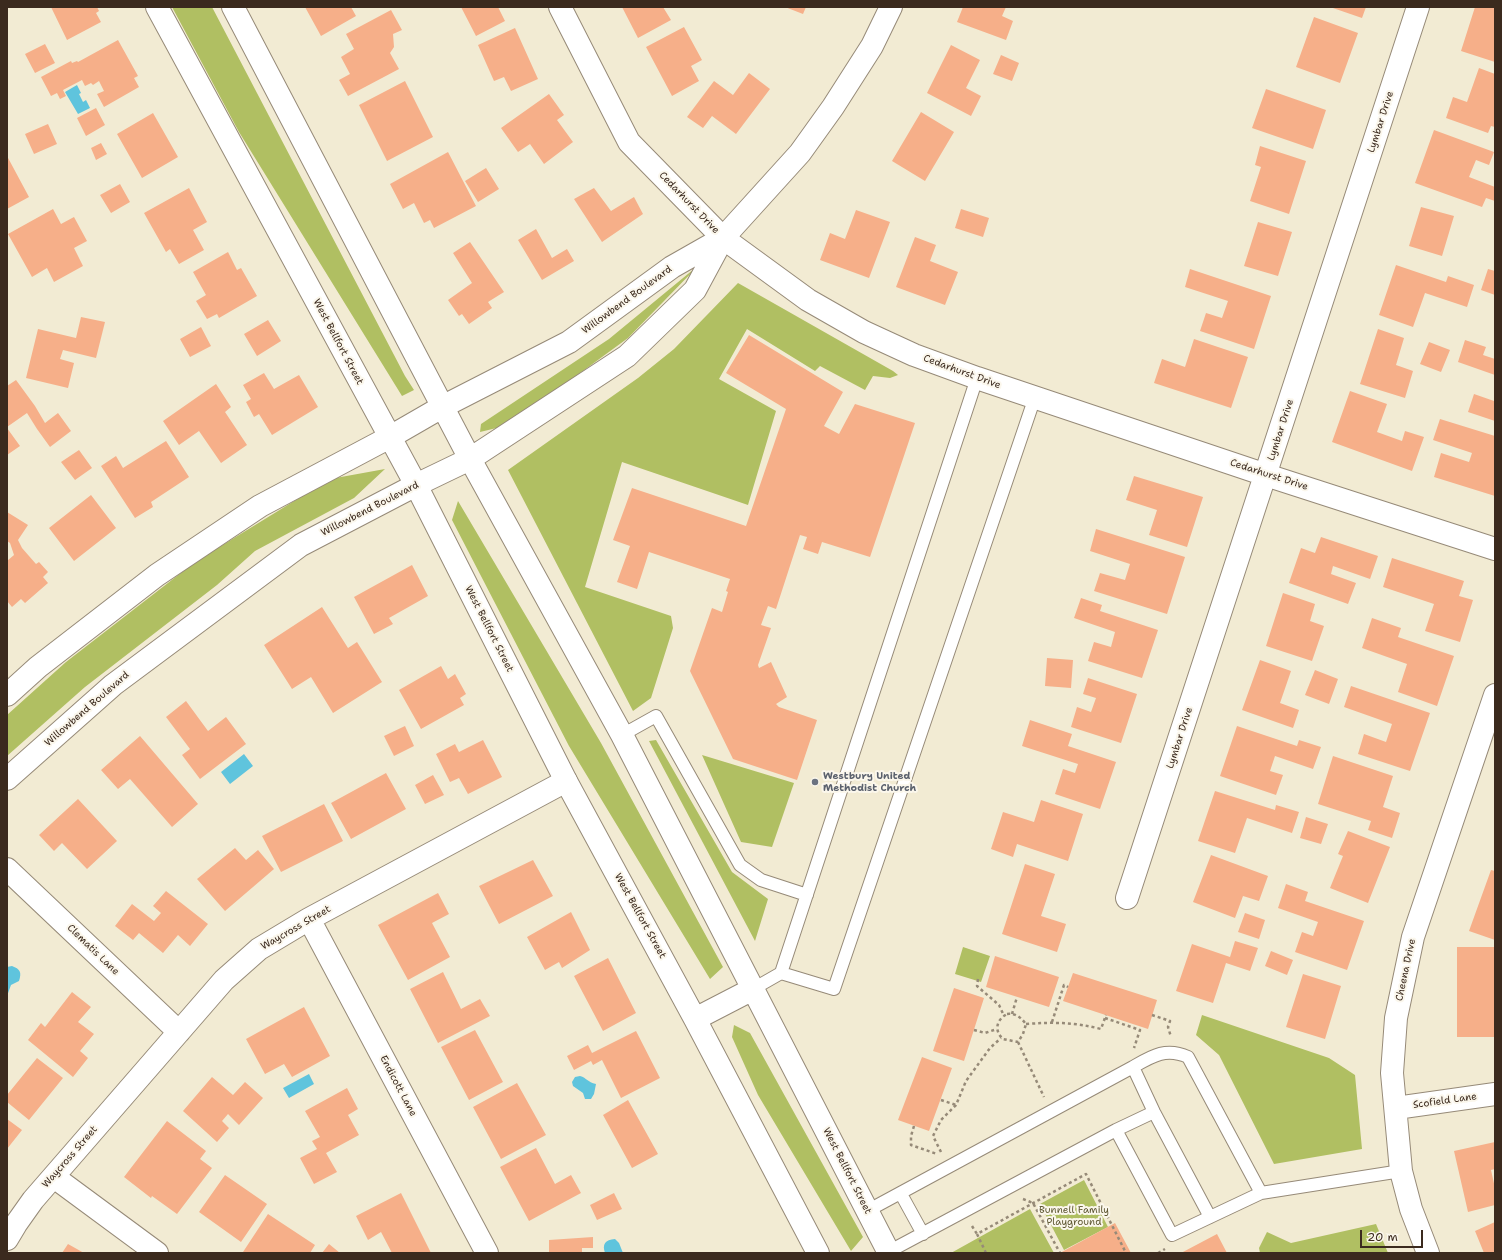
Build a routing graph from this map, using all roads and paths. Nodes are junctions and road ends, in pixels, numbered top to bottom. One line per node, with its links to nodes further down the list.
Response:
1 (157, 7): 10 (main road, West Bellfort Street)
2 (233, 7): 9 (main road, West Bellfort Street)
3 (560, 7): 6 (main road, Cedarhurst Drive)
4 (891, 7): 6 (main road, Willowbend Boulevard)
5 (1418, 7): 12 (main road, Lymbar Drive)
6 (723, 238): 7 (main road, Cedarhurst Drive); 9 (main road, Willowbend Boulevard); 11 (main road, Willowbend Boulevard)
7 (977, 378): 8 (main road, Cedarhurst Drive); 21 (lane)
8 (1035, 397): 12 (main road, Cedarhurst Drive); 24 (lane)
9 (442, 407): 10 (main road, Willowbend Boulevard); 11 (main road, West Bellfort Street)
10 (390, 437): 13 (main road, West Bellfort Street); 15 (main road, Willowbend Boulevard)
11 (470, 459): 13 (main road, Willowbend Boulevard); 17 (main road, West Bellfort Street)
12 (1266, 475): 14 (main road, Cedarhurst Drive); 22 (main road, Lymbar Drive)
13 (416, 485): 18 (main road, Willowbend Boulevard); 19 (main road, West Bellfort Street)
14 (1495, 549)
15 (7, 695)
16 (1495, 695): 45 (main road, Cheena Drive)
17 (622, 735): 21 (lane); 27 (main road, West Bellfort Street)
18 (7, 779)
19 (566, 781): 23 (main road, Waycross Street); 32 (main road, West Bellfort Street)
20 (7, 869): 37 (main road, Clematis Lane)
21 (807, 895): 24 (lane)
22 (1127, 898)
23 (309, 919): 37 (main road, Waycross Street); 61 (main road, Endicott Lane)
24 (781, 973): 27 (lane)
25 (978, 979): 31 (path)
26 (1068, 987): 33 (path)
27 (753, 989): 32 (main road); 56 (main road, West Bellfort Street)
28 (1017, 997): 29 (path)
29 (1012, 1014): 31 (path); 34 (path)
30 (1152, 1015): 40 (path)
31 (1004, 1016): 35 (path)
32 (695, 1019): 62 (main road, West Bellfort Street)
33 (1052, 1022): 34 (path); 41 (path)
34 (1026, 1024): 39 (path)
35 (997, 1029): 36 (path); 38 (path)
36 (974, 1030)
37 (179, 1032): 51 (main road, Waycross Street)
38 (1001, 1038): 39 (path); 44 (path)
39 (1018, 1042): 46 (path)
40 (1176, 1052): 41 (lane); 52 (lane)
41 (1130, 1069): 46 (lane); 47 (lane)
42 (1495, 1094): 45 (main road, Scofield Lane)
43 (941, 1100): 44 (path)
44 (956, 1105): 48 (path)
45 (1396, 1108): 50 (main road, Cheena Drive)
46 (1051, 1112): 53 (lane)
47 (1154, 1112): 49 (lane); 57 (lane)
48 (914, 1126)
49 (1116, 1130): 57 (lane); 58 (lane)
50 (1401, 1171): 52 (lane); 67 (main road, Cheena Drive)
51 (54, 1177): 59 (main road, Waycross Street); 60 (main road)
52 (1261, 1193): 57 (lane)
53 (901, 1194): 56 (lane); 58 (lane)
54 (1028, 1201): 55 (path)
55 (1033, 1203): 64 (path); 65 (path); 66 (path)
56 (867, 1211): 63 (main road, West Bellfort Street)
57 (1210, 1217)
58 (923, 1234): 63 (lane)
59 (7, 1239)
60 (157, 1253)
61 (487, 1253)
62 (818, 1253)
63 (888, 1253)
64 (986, 1253)
65 (1060, 1253)
66 (1126, 1253)
67 (1428, 1253)

